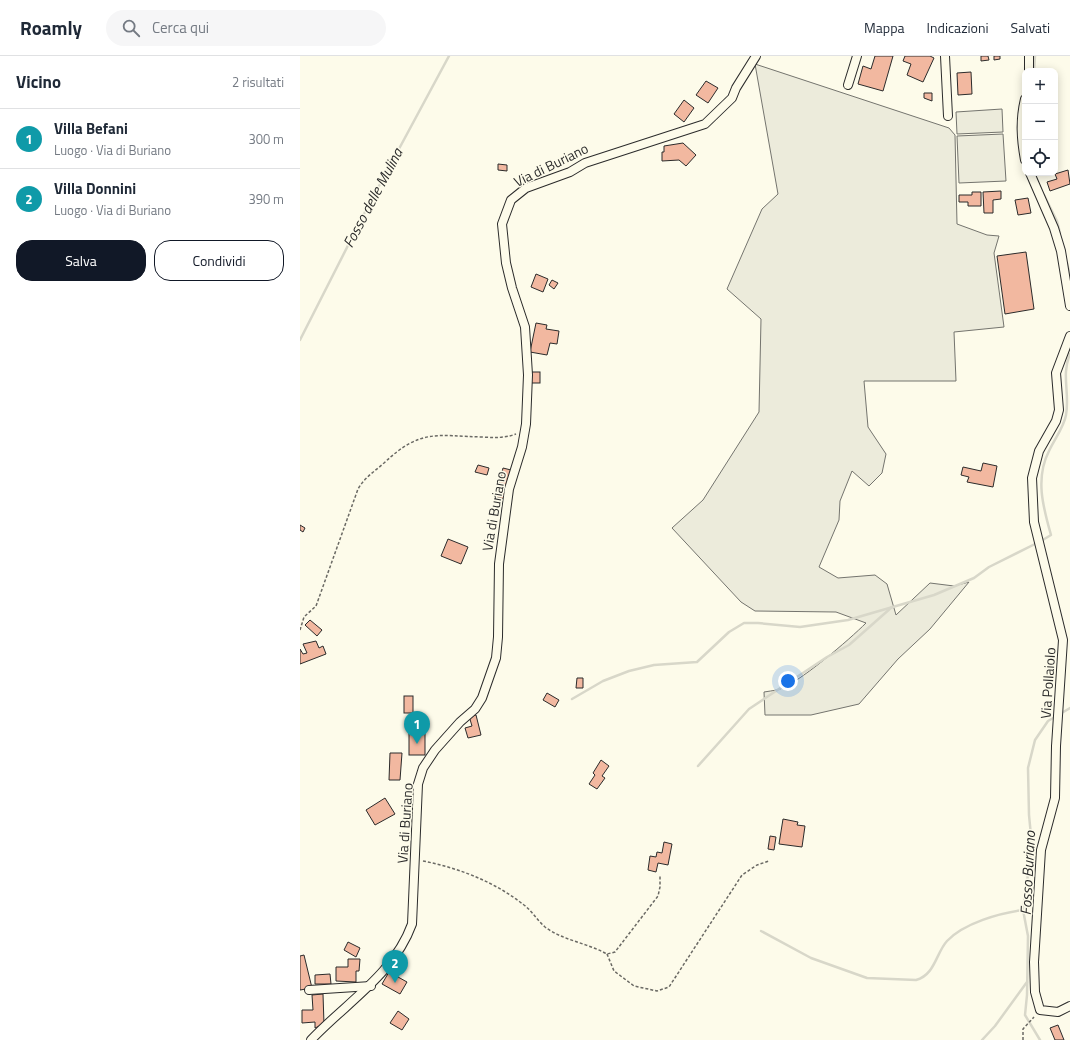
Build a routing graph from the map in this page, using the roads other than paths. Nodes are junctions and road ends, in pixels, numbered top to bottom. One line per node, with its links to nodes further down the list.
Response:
1 (756, 56): 13 (street, Via di Buriano)
2 (857, 56): 6 (street)
3 (945, 56): 8 (street)
4 (1029, 56): 5 (street)
5 (1029, 68)
6 (848, 85)
7 (1024, 104): 9 (street)
8 (948, 116)
9 (1022, 146)
10 (1031, 176): 11 (street)
11 (1070, 306)
12 (1070, 336): 15 (street, Via Pollaiolo)
13 (371, 986): 14 (street); 16 (street, Via di Buriano)
14 (309, 990)
15 (1070, 1006)
16 (311, 1040)

